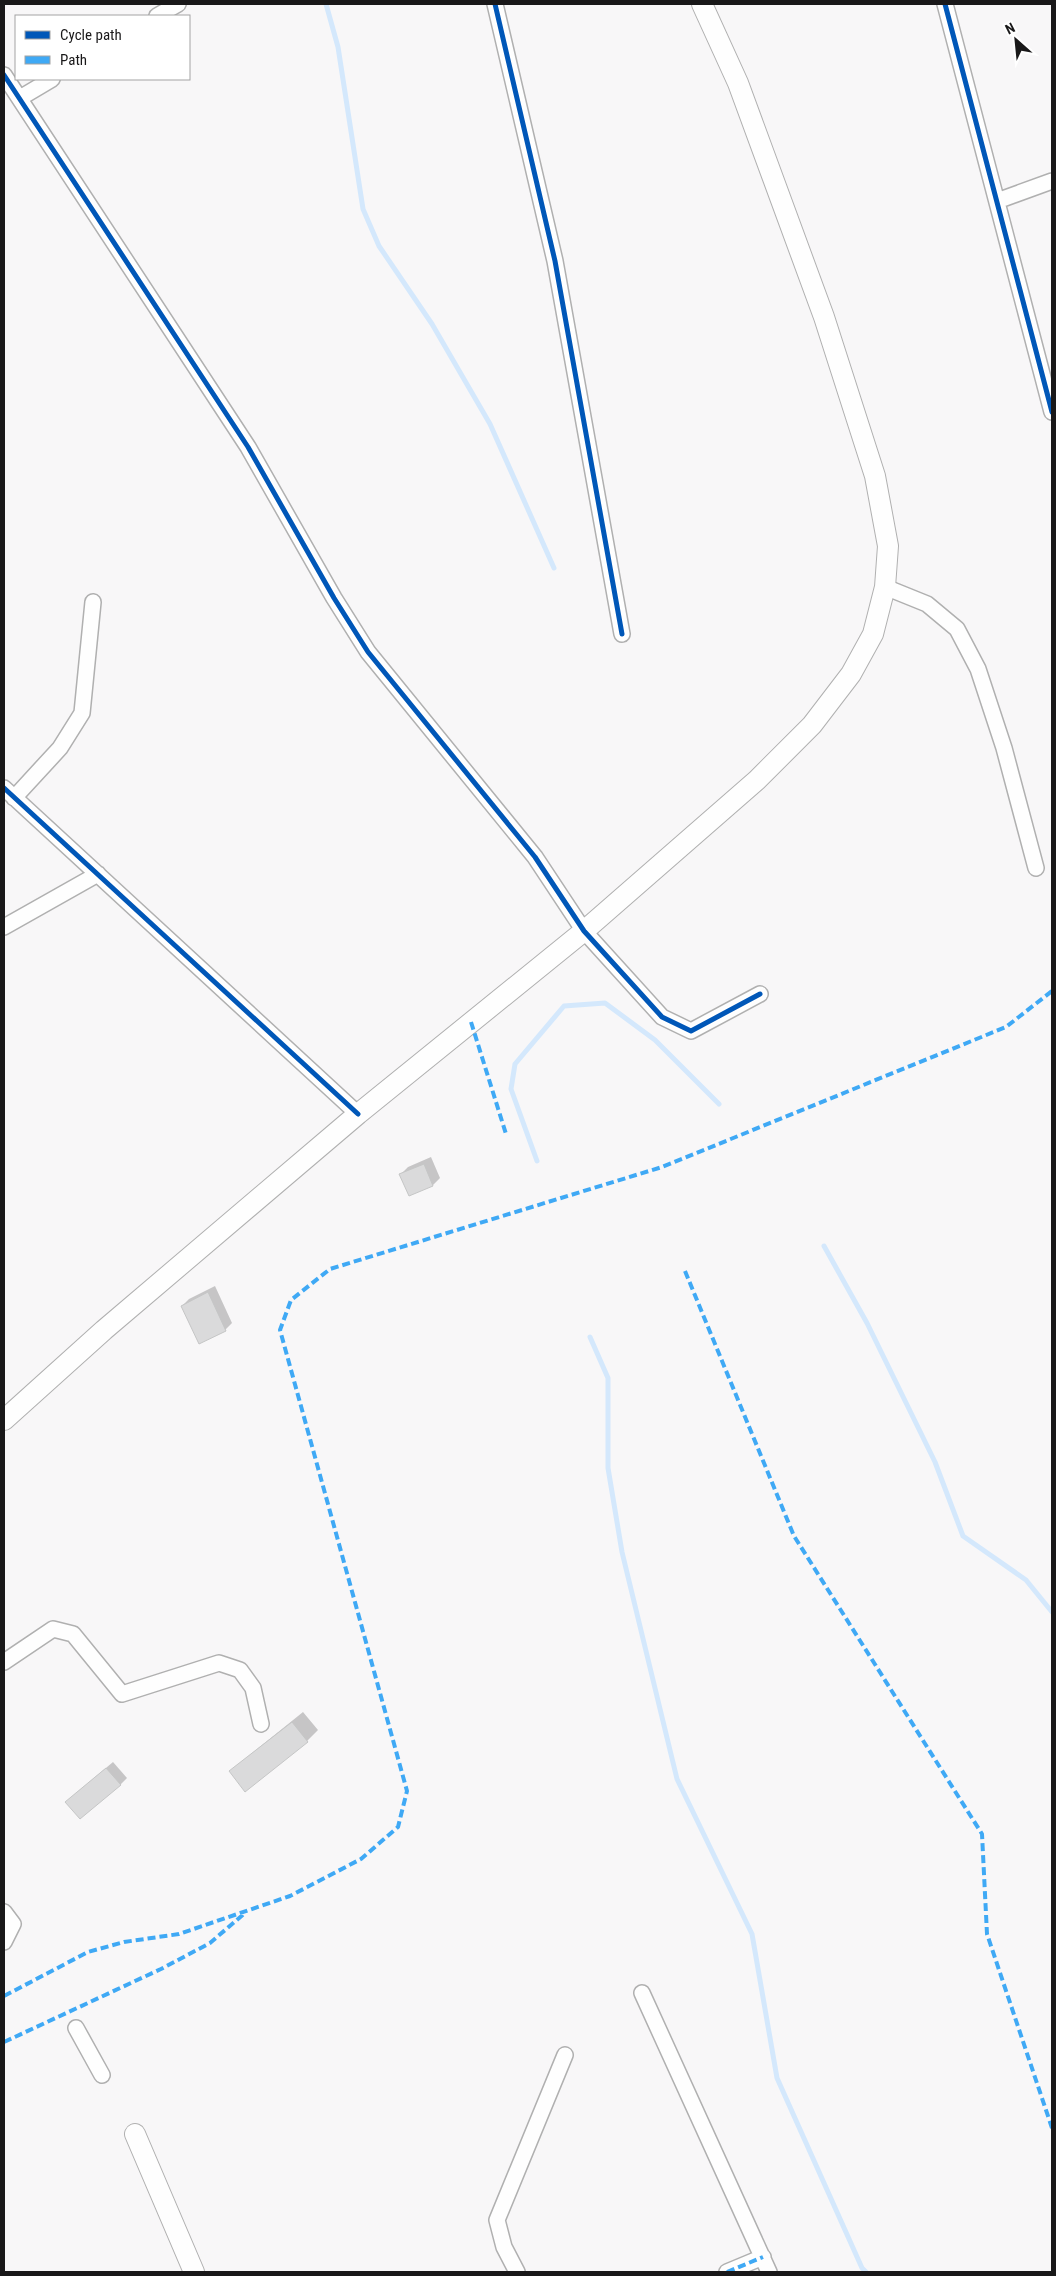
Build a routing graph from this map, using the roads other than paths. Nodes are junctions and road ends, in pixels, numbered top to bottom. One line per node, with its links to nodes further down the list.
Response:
1 (178, 4): 5 (street)
2 (495, 4): 15 (street)
3 (702, 4): 13 (main road)
4 (946, 4): 10 (street)
5 (159, 15)
6 (4, 74): 8 (street)
7 (50, 80): 8 (street)
8 (20, 98): 20 (street)
9 (1052, 180): 10 (street)
10 (997, 201): 11 (street)
11 (1050, 394): 12 (street)
12 (1052, 412)
13 (885, 588): 17 (street); 20 (main road)
14 (93, 602): 16 (street)
15 (622, 634)
16 (9, 793): 18 (street)
17 (1036, 868)
18 (98, 874): 19 (street); 22 (street)
19 (4, 927)
20 (584, 931): 21 (street); 22 (main road)
21 (760, 994)
22 (358, 1114): 23 (main road)
23 (4, 1420)
24 (4, 1662): 25 (street)
25 (261, 1724)
26 (4, 1912): 27 (street)
27 (4, 1942)
28 (642, 1993): 33 (street)
29 (76, 2028): 31 (street)
30 (565, 2055): 35 (street)
31 (102, 2075)
32 (135, 2134): 34 (main road)
33 (763, 2257): 36 (street); 37 (street)
34 (194, 2272)
35 (517, 2272)
36 (727, 2272)
37 (769, 2272)

